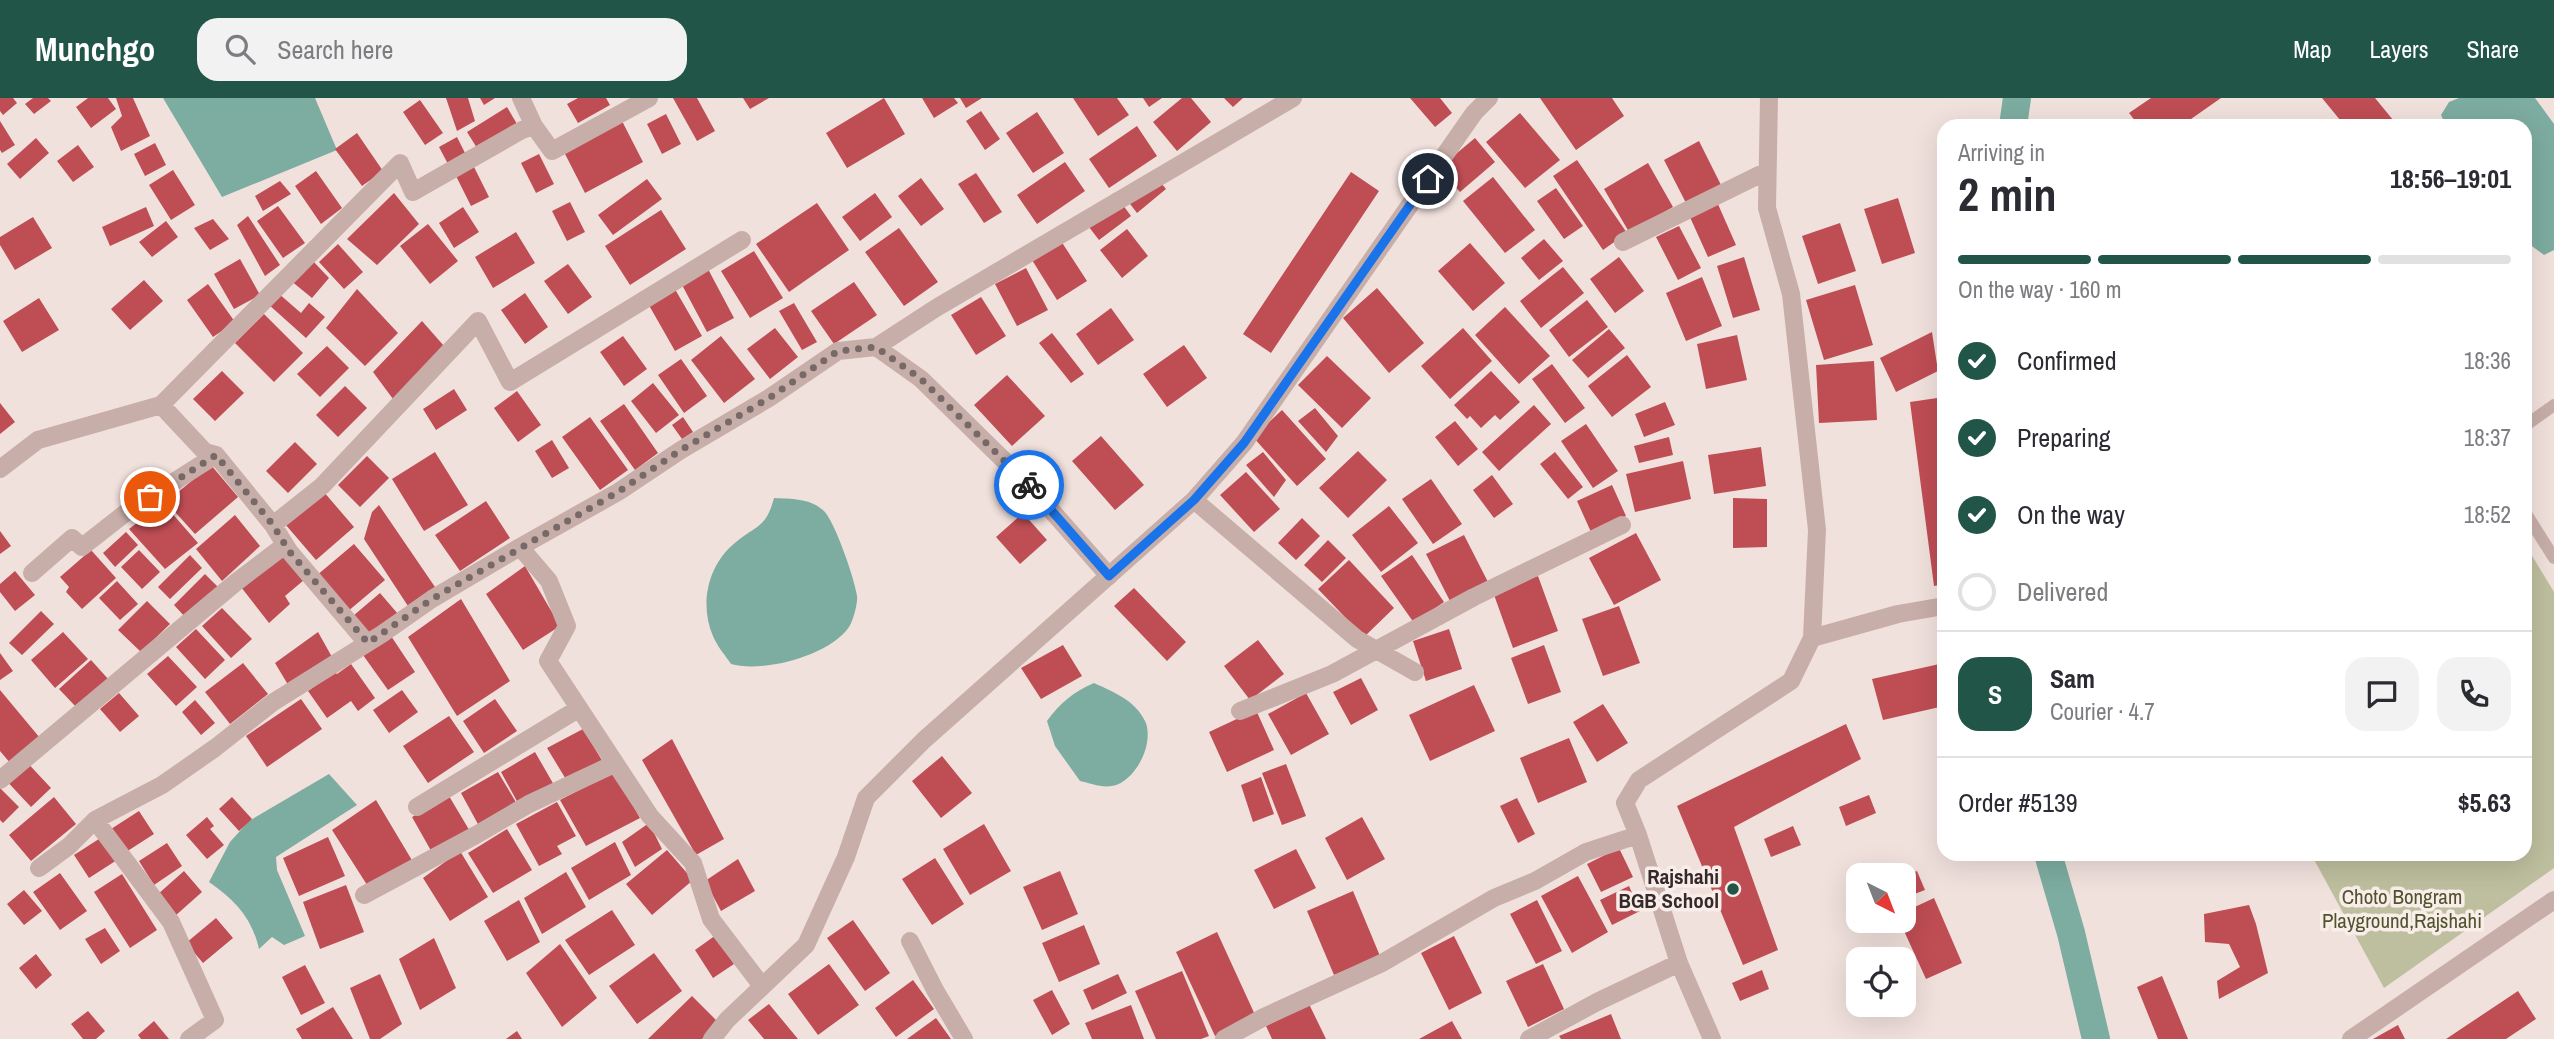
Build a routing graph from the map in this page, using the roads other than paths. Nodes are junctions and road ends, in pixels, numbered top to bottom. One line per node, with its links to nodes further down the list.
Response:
1 (521, 98): 6 (street)
2 (649, 98): 6 (street)
3 (1293, 98): 10 (street)
4 (1489, 98): 16 (street)
5 (1769, 98): 7 (street)
6 (534, 126): 11 (street)
7 (1768, 171): 9 (street); 26 (street)
8 (742, 240): 18 (street)
9 (1623, 242)
10 (876, 347): 21 (street); 24 (street)
11 (162, 405): 14 (street); 15 (street)
12 (2554, 405): 13 (lane)
13 (2532, 421)
14 (216, 455): 18 (street); 23 (street)
15 (0, 469)
16 (1194, 500): 24 (street); 28 (street)
17 (2532, 523): 22 (lane)
18 (273, 525): 20 (street)
19 (1622, 525): 28 (street)
20 (285, 545): 27 (street); 33 (street)
21 (520, 547): 27 (street); 30 (street)
22 (2554, 558)
23 (32, 573)
24 (1109, 576): 42 (street)
25 (1937, 607): 26 (street)
26 (1812, 638): 36 (street)
27 (368, 643): 35 (street)
28 (1376, 650): 29 (street); 31 (street)
29 (1415, 672)
30 (578, 709): 32 (street); 34 (street)
31 (1240, 711)
32 (614, 764): 38 (street); 42 (street)
33 (0, 780)
34 (417, 807)
35 (95, 820): 37 (street); 43 (street)
36 (1638, 835): 41 (street); 46 (street)
37 (39, 868)
38 (364, 895)
39 (2554, 900): 49 (street)
40 (910, 940): 45 (street)
41 (1679, 963): 47 (street); 48 (street)
42 (762, 986): 44 (street)
43 (192, 1038)
44 (712, 1039)
45 (964, 1039)
46 (1224, 1039)
47 (1529, 1039)
48 (1712, 1039)
49 (2351, 1039)

